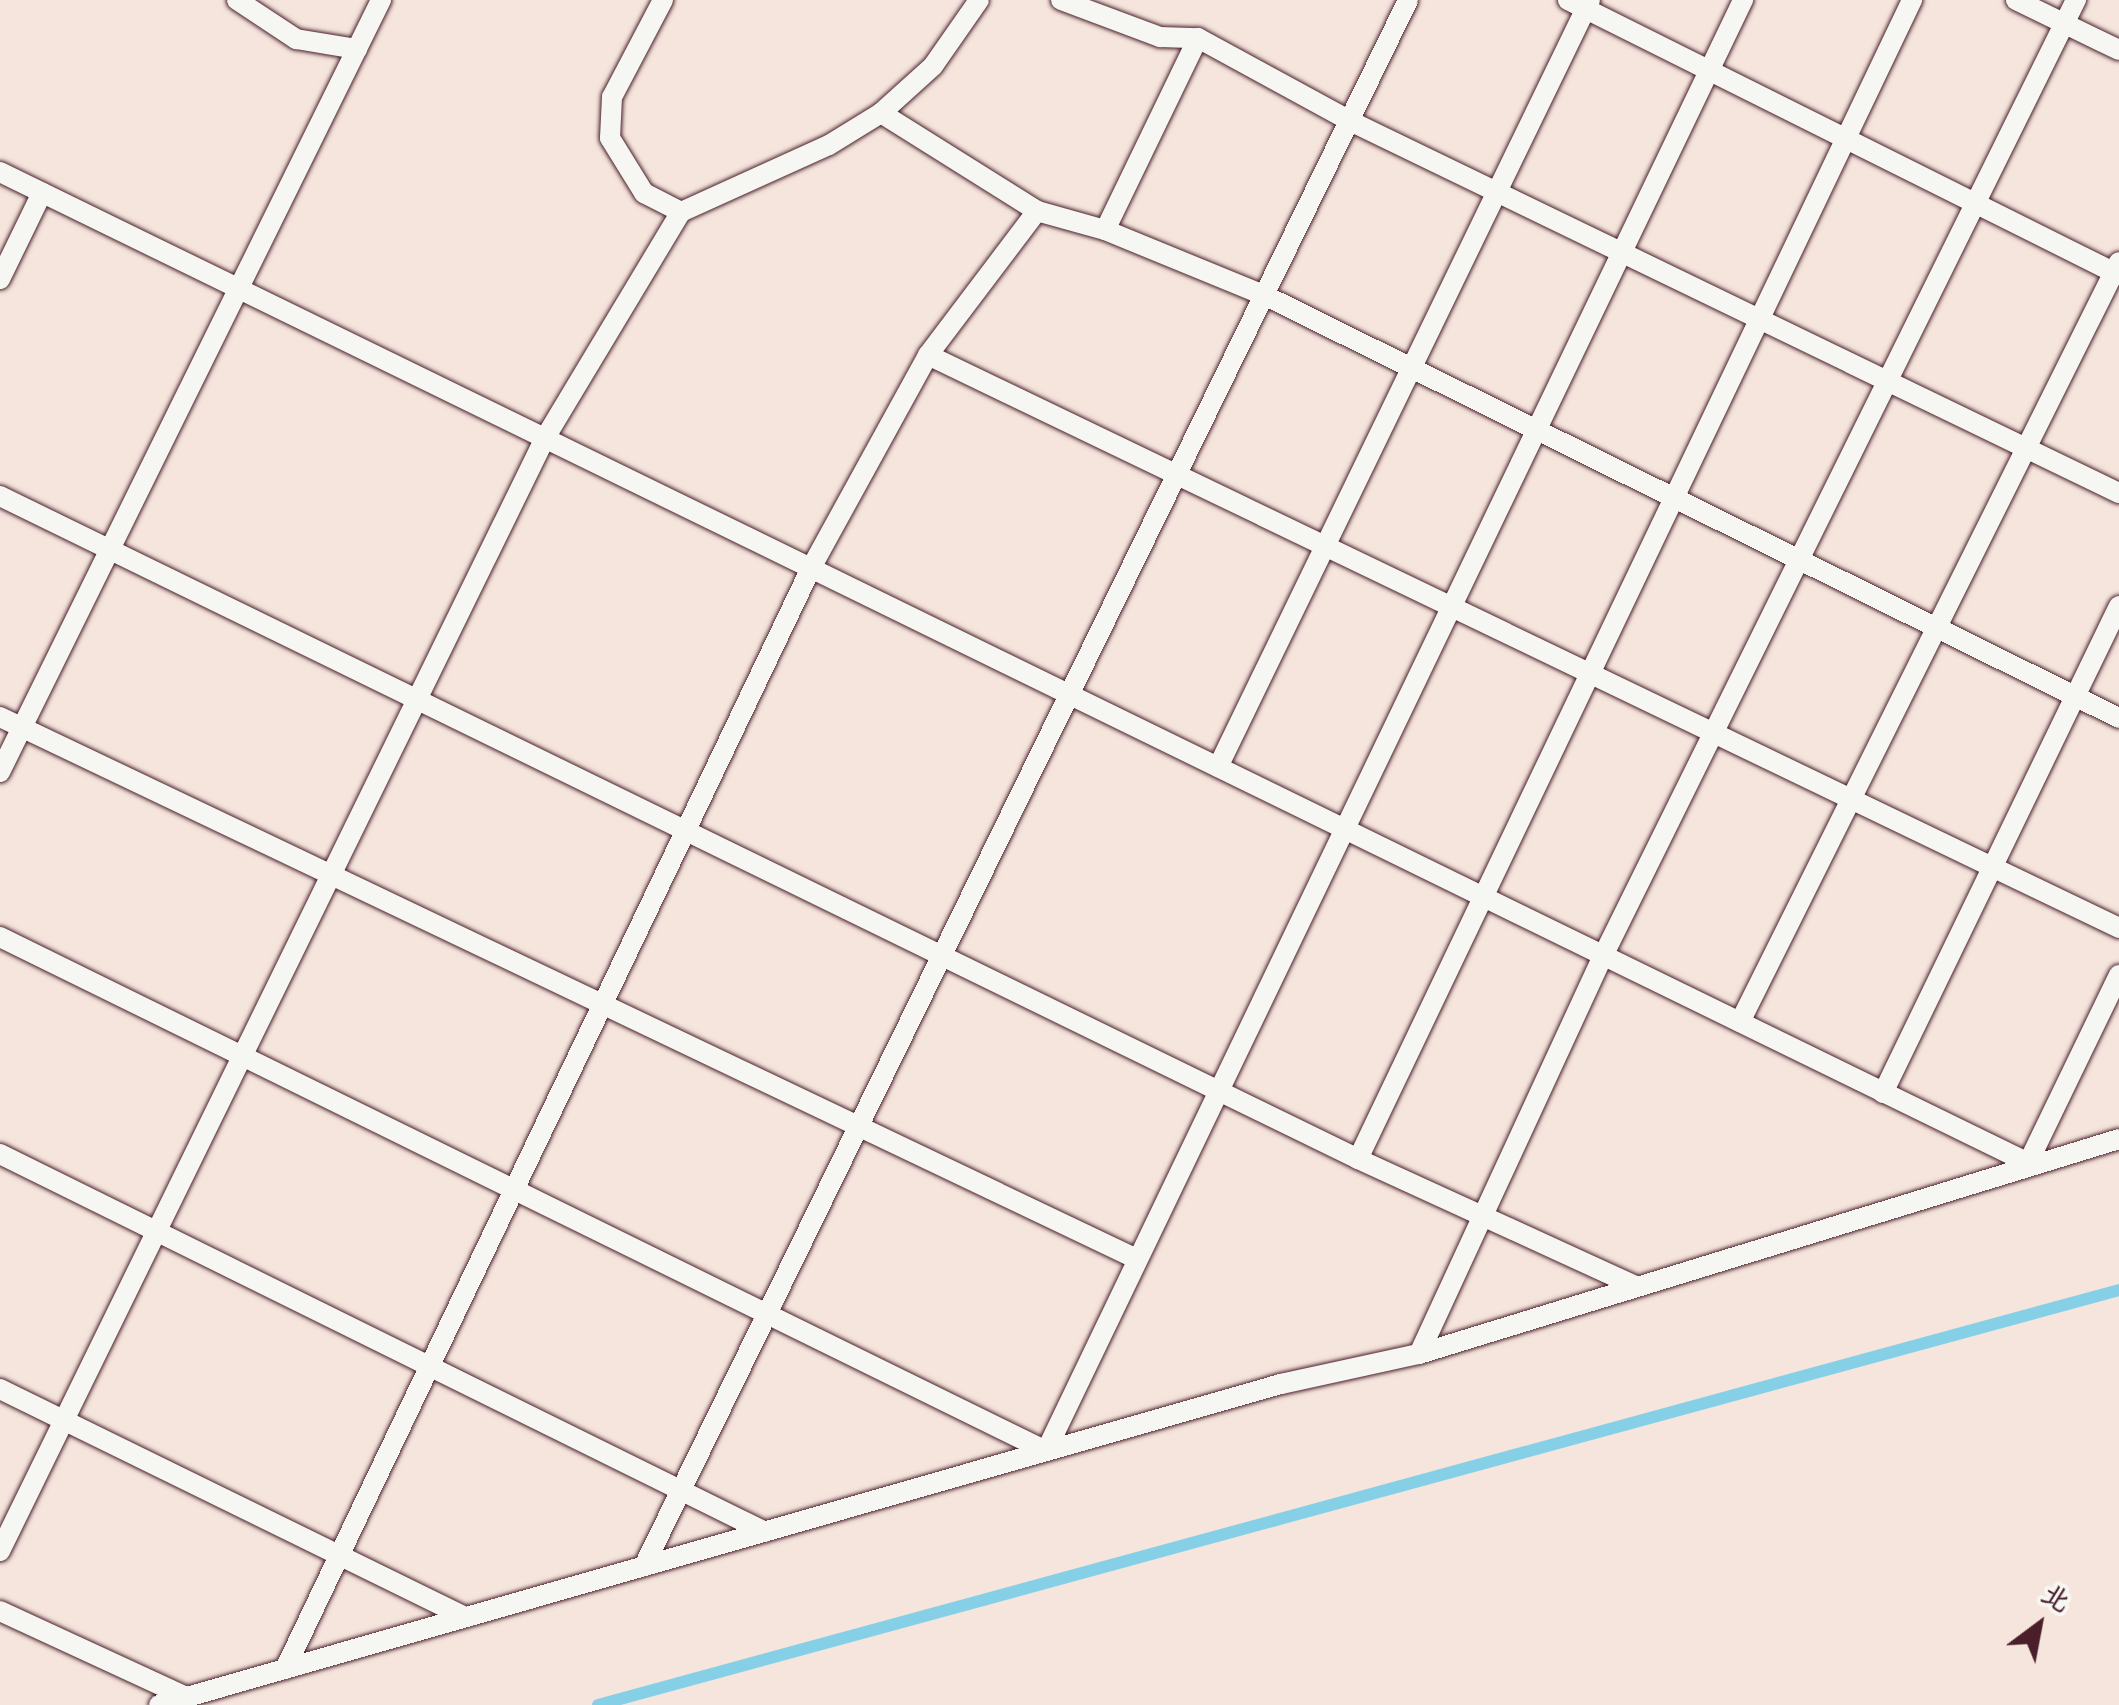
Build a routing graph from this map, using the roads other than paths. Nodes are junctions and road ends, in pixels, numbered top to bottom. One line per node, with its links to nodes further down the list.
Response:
1 (237, 0): 14 (lane)
2 (381, 0): 14 (lane)
3 (663, 0): 25 (lane)
4 (980, 0): 17 (lane)
5 (1061, 0): 13 (lane)
6 (1408, 0): 18 (lane)
7 (1743, 0): 16 (lane)
8 (1912, 0): 19 (lane)
9 (2016, 0): 12 (lane)
10 (2076, 0): 12 (lane)
11 (1581, 3): 16 (lane); 21 (lane)
12 (2065, 24): 15 (lane); 23 (lane)
13 (1198, 38): 18 (lane); 26 (lane)
14 (357, 48): 30 (lane)
15 (2119, 50)
16 (1709, 70): 19 (lane); 27 (lane)
17 (880, 113): 24 (lane); 25 (lane)
18 (1350, 121): 21 (lane); 31 (lane)
19 (1845, 138): 23 (lane); 32 (lane)
20 (0, 172): 22 (lane)
21 (1497, 192): 27 (lane); 34 (lane)
22 (42, 193): 29 (lane); 30 (lane)
23 (1976, 202): 28 (lane); 35 (lane)
24 (1037, 211): 26 (lane); 33 (lane)
25 (682, 212): 37 (lane)
26 (1104, 230): 31 (lane)
27 (1620, 252): 32 (lane); 36 (lane)
28 (2117, 270): 38 (lane)
29 (0, 279)
30 (238, 288): 37 (lane); 44 (lane)
31 (1266, 296): 34 (lane); 39 (lane)
32 (1758, 318): 35 (lane); 42 (lane)
33 (928, 355): 39 (lane); 46 (lane)
34 (1412, 368): 36 (lane); 43 (lane)
35 (1888, 381): 38 (lane); 45 (lane)
36 (1534, 428): 42 (lane); 47 (lane)
37 (545, 438): 46 (lane); 53 (lane)
38 (2026, 448): 40 (lane); 49 (lane)
39 (1180, 476): 43 (lane); 51 (lane)
40 (2119, 493)
41 (0, 496): 44 (lane)
42 (1674, 497): 45 (lane); 50 (lane)
43 (1325, 546): 47 (lane); 58 (lane)
44 (109, 550): 53 (lane); 56 (lane)
45 (1799, 559): 49 (lane); 57 (lane)
46 (811, 568): 51 (lane); 62 (lane)
47 (1448, 606): 50 (lane); 61 (lane)
48 (2119, 606): 52 (lane)
49 (1937, 628): 52 (lane); 60 (lane)
50 (1590, 673): 57 (lane); 65 (lane)
51 (1073, 696): 58 (lane); 68 (lane)
52 (2076, 696): 55 (lane); 63 (lane)
53 (417, 700): 62 (lane); 64 (lane)
54 (0, 717): 56 (lane)
55 (2119, 718)
56 (22, 728): 59 (lane); 64 (lane)
57 (1713, 732): 60 (lane); 69 (lane)
58 (1218, 767): 61 (lane)
59 (0, 772)
60 (1851, 799): 63 (lane); 72 (lane)
61 (1340, 827): 65 (lane); 74 (lane)
62 (686, 830): 68 (lane); 71 (lane)
63 (1992, 867): 66 (lane); 75 (lane)
64 (331, 875): 71 (lane); 73 (lane)
65 (1484, 897): 69 (lane); 79 (lane)
66 (2119, 928)
67 (0, 937): 73 (lane)
68 (945, 956): 74 (lane); 76 (lane)
69 (1603, 956): 72 (lane); 82 (lane)
70 (2119, 975): 80 (lane)
71 (602, 1004): 76 (lane); 81 (lane)
72 (1740, 1022): 75 (lane)
73 (242, 1056): 81 (lane); 83 (lane)
74 (1216, 1090): 79 (lane); 84 (lane)
75 (1884, 1092): 80 (lane)
76 (860, 1128): 84 (lane); 86 (lane)
77 (2119, 1139): 80 (lane)
78 (0, 1154): 83 (lane)
79 (1358, 1159): 82 (lane)
80 (2028, 1164): 85 (lane)
81 (514, 1190): 86 (lane); 88 (lane)
82 (1483, 1216): 85 (lane); 87 (lane)
83 (157, 1231): 88 (lane); 90 (lane)
84 (1137, 1259): 91 (lane)
85 (1636, 1286): 87 (lane)
86 (768, 1315): 91 (lane); 92 (lane)
87 (1419, 1354): 91 (lane)
88 (430, 1366): 92 (lane); 95 (lane)
89 (0, 1389): 90 (lane)
90 (64, 1420): 94 (lane); 95 (lane)
91 (1046, 1451): 93 (lane)
92 (682, 1490): 93 (lane); 96 (lane)
93 (765, 1532): 96 (lane)
94 (0, 1551)
95 (339, 1556): 98 (lane); 99 (lane)
96 (644, 1566): 98 (lane)
97 (0, 1611): 100 (lane)
98 (466, 1617): 99 (lane)
99 (285, 1669): 100 (lane)
100 (186, 1697): 101 (lane)
101 (159, 1705)

